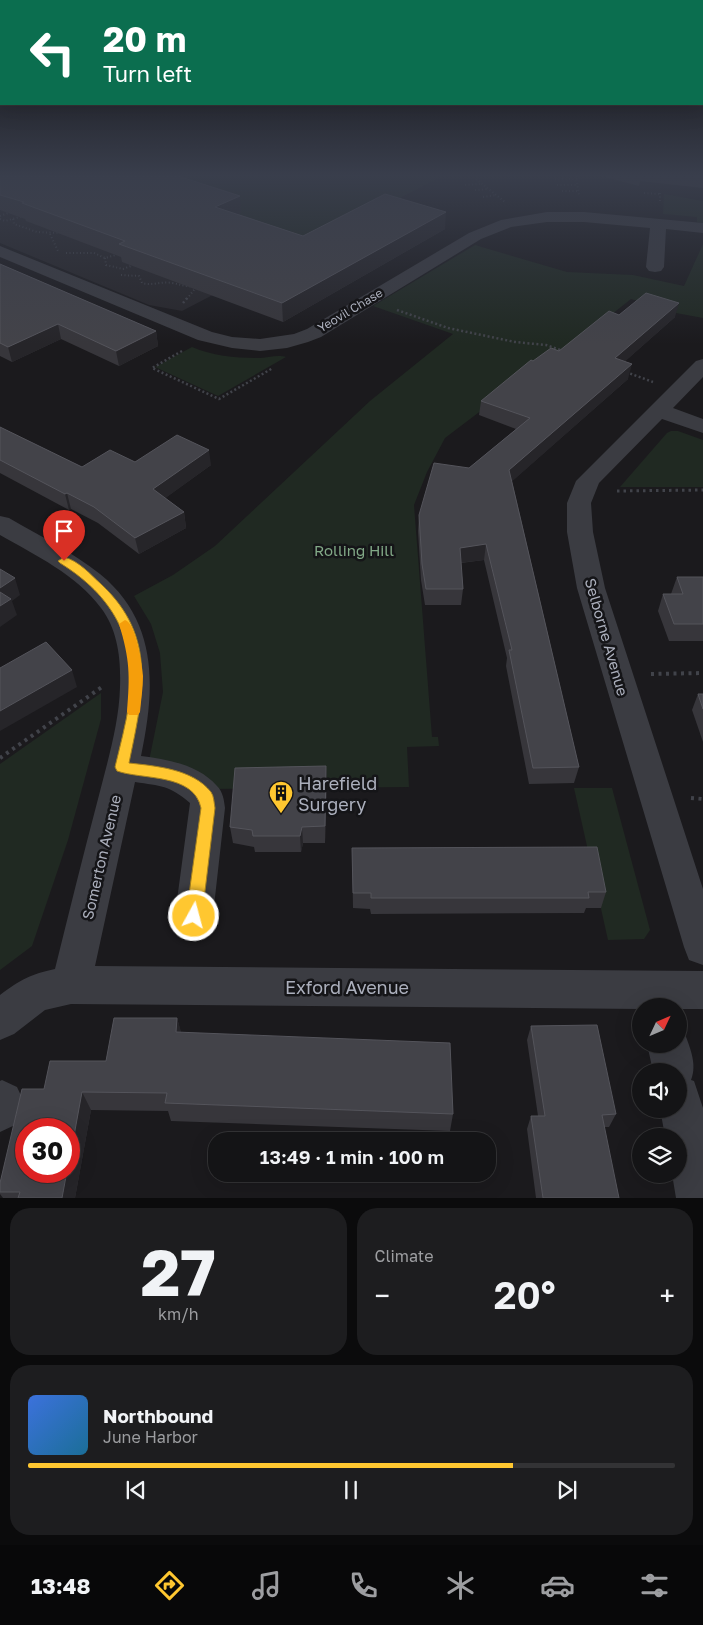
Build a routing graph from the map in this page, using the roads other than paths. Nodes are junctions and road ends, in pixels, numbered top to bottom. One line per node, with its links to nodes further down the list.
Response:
1 (484, 232): 3 (street, Yeovil Chase)
2 (657, 232): 4 (street)
3 (0, 251)
4 (654, 267)
5 (703, 365): 6 (street, Selborne Avenue)
6 (658, 410): 7 (street); 11 (street, Selborne Avenue)
7 (703, 426)
8 (0, 524): 9 (street, Somerton Avenue)
9 (122, 767): 10 (street); 12 (street, Somerton Avenue)
10 (194, 916)
11 (703, 947)
12 (71, 985): 14 (street, Exford Avenue); 15 (street, Exford Avenue)
13 (703, 990): 14 (street, Exford Avenue)
14 (659, 998)
15 (0, 1020)
16 (683, 1118): 17 (street)
17 (699, 1198)

